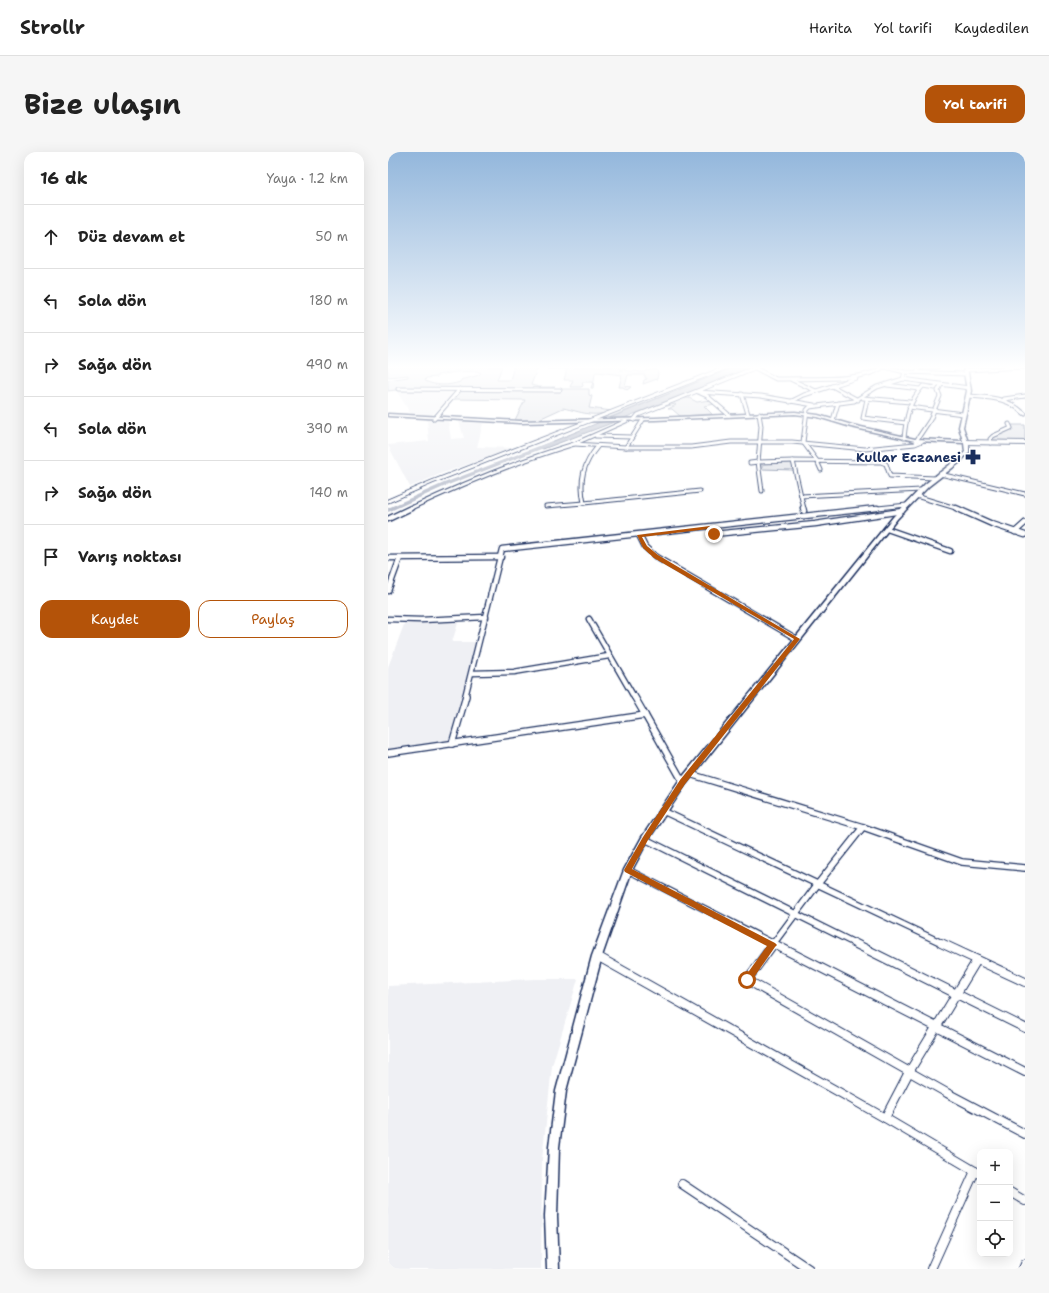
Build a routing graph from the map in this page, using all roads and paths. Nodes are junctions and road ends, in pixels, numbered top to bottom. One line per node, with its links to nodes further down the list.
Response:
1 (437, 418): 16 (main road)
2 (437, 418): 17 (main road)
3 (598, 418): 16 (street)
4 (675, 418): 14 (main road)
5 (761, 418): 26 (street)
6 (806, 418): 27 (street)
7 (825, 418): 15 (main road)
8 (864, 418): 18 (street)
9 (907, 418): 18 (street)
10 (932, 418): 24 (street)
11 (963, 418): 28 (main road)
12 (623, 420): 13 (main road); 16 (main road); 21 (street)
13 (634, 420): 14 (main road)
14 (643, 420): 22 (street)
15 (833, 420): 23 (main road)
16 (591, 421): 17 (main road); 20 (street)
17 (567, 423): 20 (main road)
18 (906, 423): 23 (street)
19 (1009, 424): 29 (street)
20 (573, 428): 45 (street)
21 (594, 435): 22 (street); 31 (street)
22 (631, 437): 33 (street)
23 (904, 438): 24 (main road)
24 (916, 440): 25 (main road)
25 (922, 441): 27 (street); 28 (main road)
26 (761, 442): 27 (street); 33 (street); 36 (street)
27 (803, 442): 35 (street)
28 (966, 442): 29 (street); 39 (main road)
29 (991, 442): 30 (street)
30 (1024, 443)
31 (574, 444): 32 (street); 50 (street)
32 (598, 446): 33 (street); 46 (street)
33 (626, 447)
34 (793, 461): 35 (street); 36 (street); 44 (street)
35 (816, 461): 38 (street); 39 (street)
36 (758, 462): 37 (street); 41 (street)
37 (750, 463)
38 (821, 470)
39 (937, 476): 42 (main road); 43 (street)
40 (700, 491): 46 (street)
41 (762, 491)
42 (918, 493): 44 (street); 48 (main road); 56 (street)
43 (1025, 494)
44 (801, 496): 49 (street)
45 (388, 502)
46 (584, 502): 47 (street)
47 (546, 506)
48 (904, 508): 51 (street); 54 (street); 55 (main road)
49 (804, 511)
50 (388, 519)
51 (759, 522): 53 (street); 54 (street)
52 (1025, 523): 56 (street)
53 (710, 528): 54 (street); 57 (street)
54 (767, 528)
55 (887, 529): 59 (street); 67 (main road)
56 (1015, 532): 58 (street)
57 (639, 535): 60 (street); 67 (street)
58 (1025, 535)
59 (950, 551)
60 (502, 557): 62 (street); 64 (street)
61 (388, 558): 62 (street)
62 (400, 558): 63 (street)
63 (388, 591)
64 (486, 617): 65 (street); 69 (street)
65 (388, 619)
66 (589, 619): 68 (street)
67 (798, 639): 73 (main road)
68 (609, 656): 69 (street); 70 (street)
69 (472, 673): 71 (street)
70 (645, 715): 71 (street); 74 (street)
71 (452, 744): 72 (street)
72 (388, 753)
73 (690, 774): 74 (main road); 76 (street)
74 (683, 782): 75 (main road)
75 (663, 811): 77 (main road); 80 (street)
76 (863, 827): 78 (street); 80 (street)
77 (645, 839): 79 (main road); 81 (street)
78 (1025, 868)
79 (628, 870): 82 (street); 83 (main road)
80 (817, 885): 81 (street); 84 (street)
81 (796, 914): 82 (street); 86 (street)
82 (772, 945): 87 (street); 89 (street)
83 (597, 956): 91 (street); 100 (main road)
84 (977, 960): 85 (street); 86 (street)
85 (1025, 982)
86 (957, 994): 87 (street); 88 (street)
87 (936, 1027): 89 (street); 90 (street)
88 (1025, 1028)
89 (909, 1072): 91 (street); 92 (street)
90 (1025, 1072)
91 (885, 1118): 93 (street)
92 (1025, 1134)
93 (977, 1172)
94 (977, 1175): 102 (street)
95 (682, 1184): 99 (street)
96 (1013, 1194): 97 (street)
97 (1025, 1201)
98 (1025, 1264): 103 (street)
99 (800, 1266): 101 (street)
100 (553, 1269)
101 (809, 1269)
102 (930, 1269)
103 (1023, 1269)

